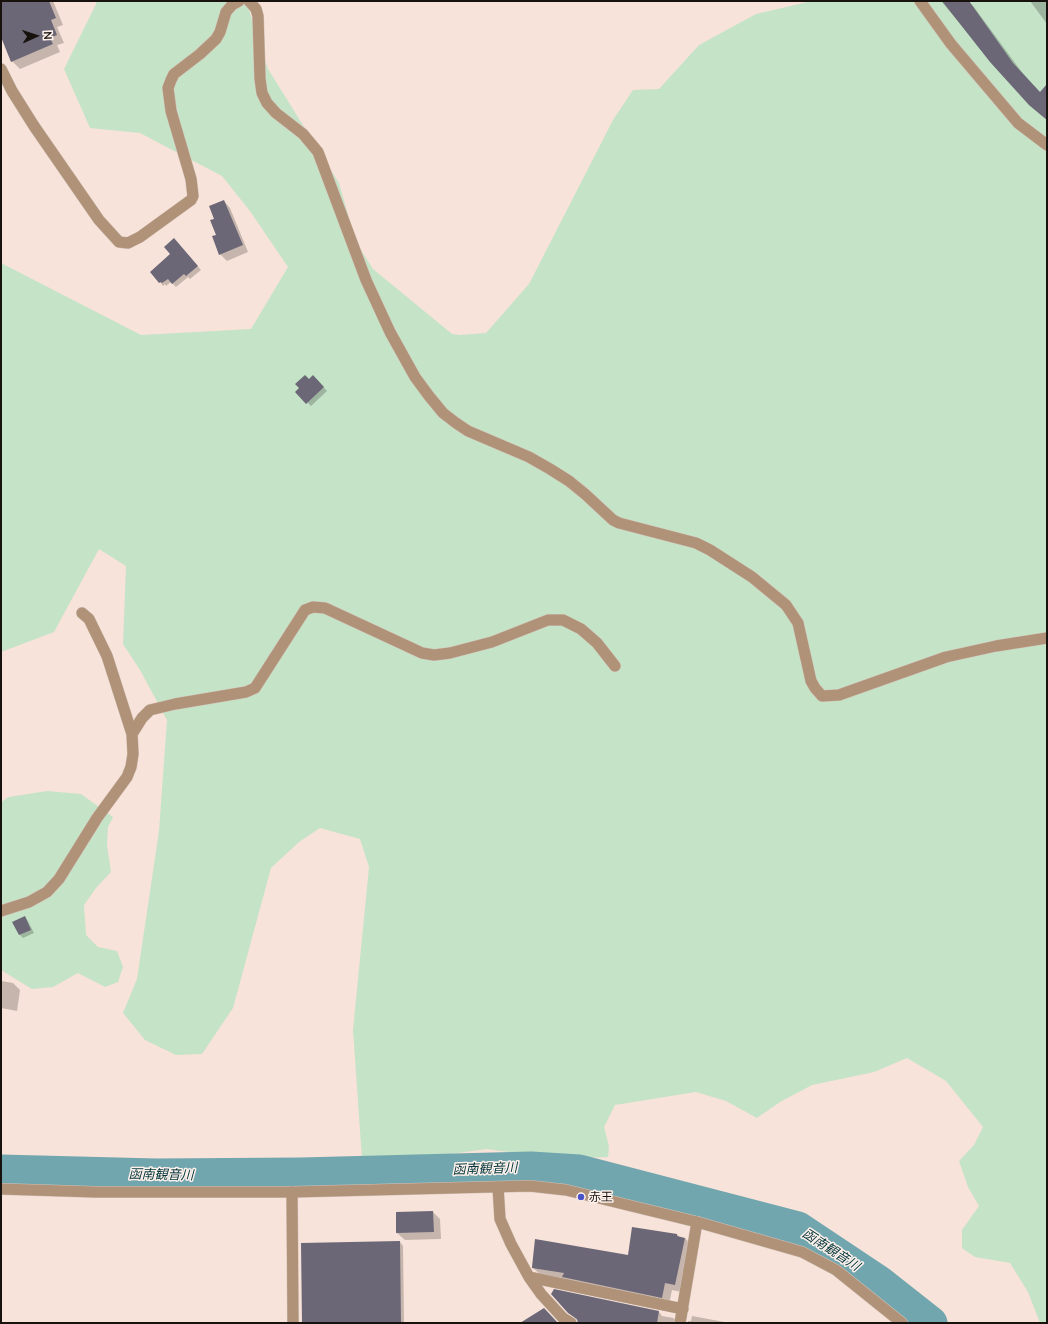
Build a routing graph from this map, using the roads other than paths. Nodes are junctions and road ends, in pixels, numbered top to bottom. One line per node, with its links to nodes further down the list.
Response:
1 (239, 1): 4 (street)
2 (249, 1): 7 (street)
3 (920, 1): 5 (street)
4 (1, 69)
5 (1047, 145)
6 (82, 613): 9 (street)
7 (1047, 638)
8 (615, 666): 9 (street)
9 (132, 734): 10 (street)
10 (1, 911)
11 (498, 1187): 13 (street); 14 (street); 15 (street)
12 (1, 1189): 13 (street)
13 (292, 1192): 17 (street)
14 (697, 1222): 16 (street); 20 (street)
15 (529, 1276): 16 (street); 18 (street)
16 (683, 1309): 19 (street)
17 (293, 1323)
18 (571, 1323)
19 (680, 1323)
20 (902, 1323)

